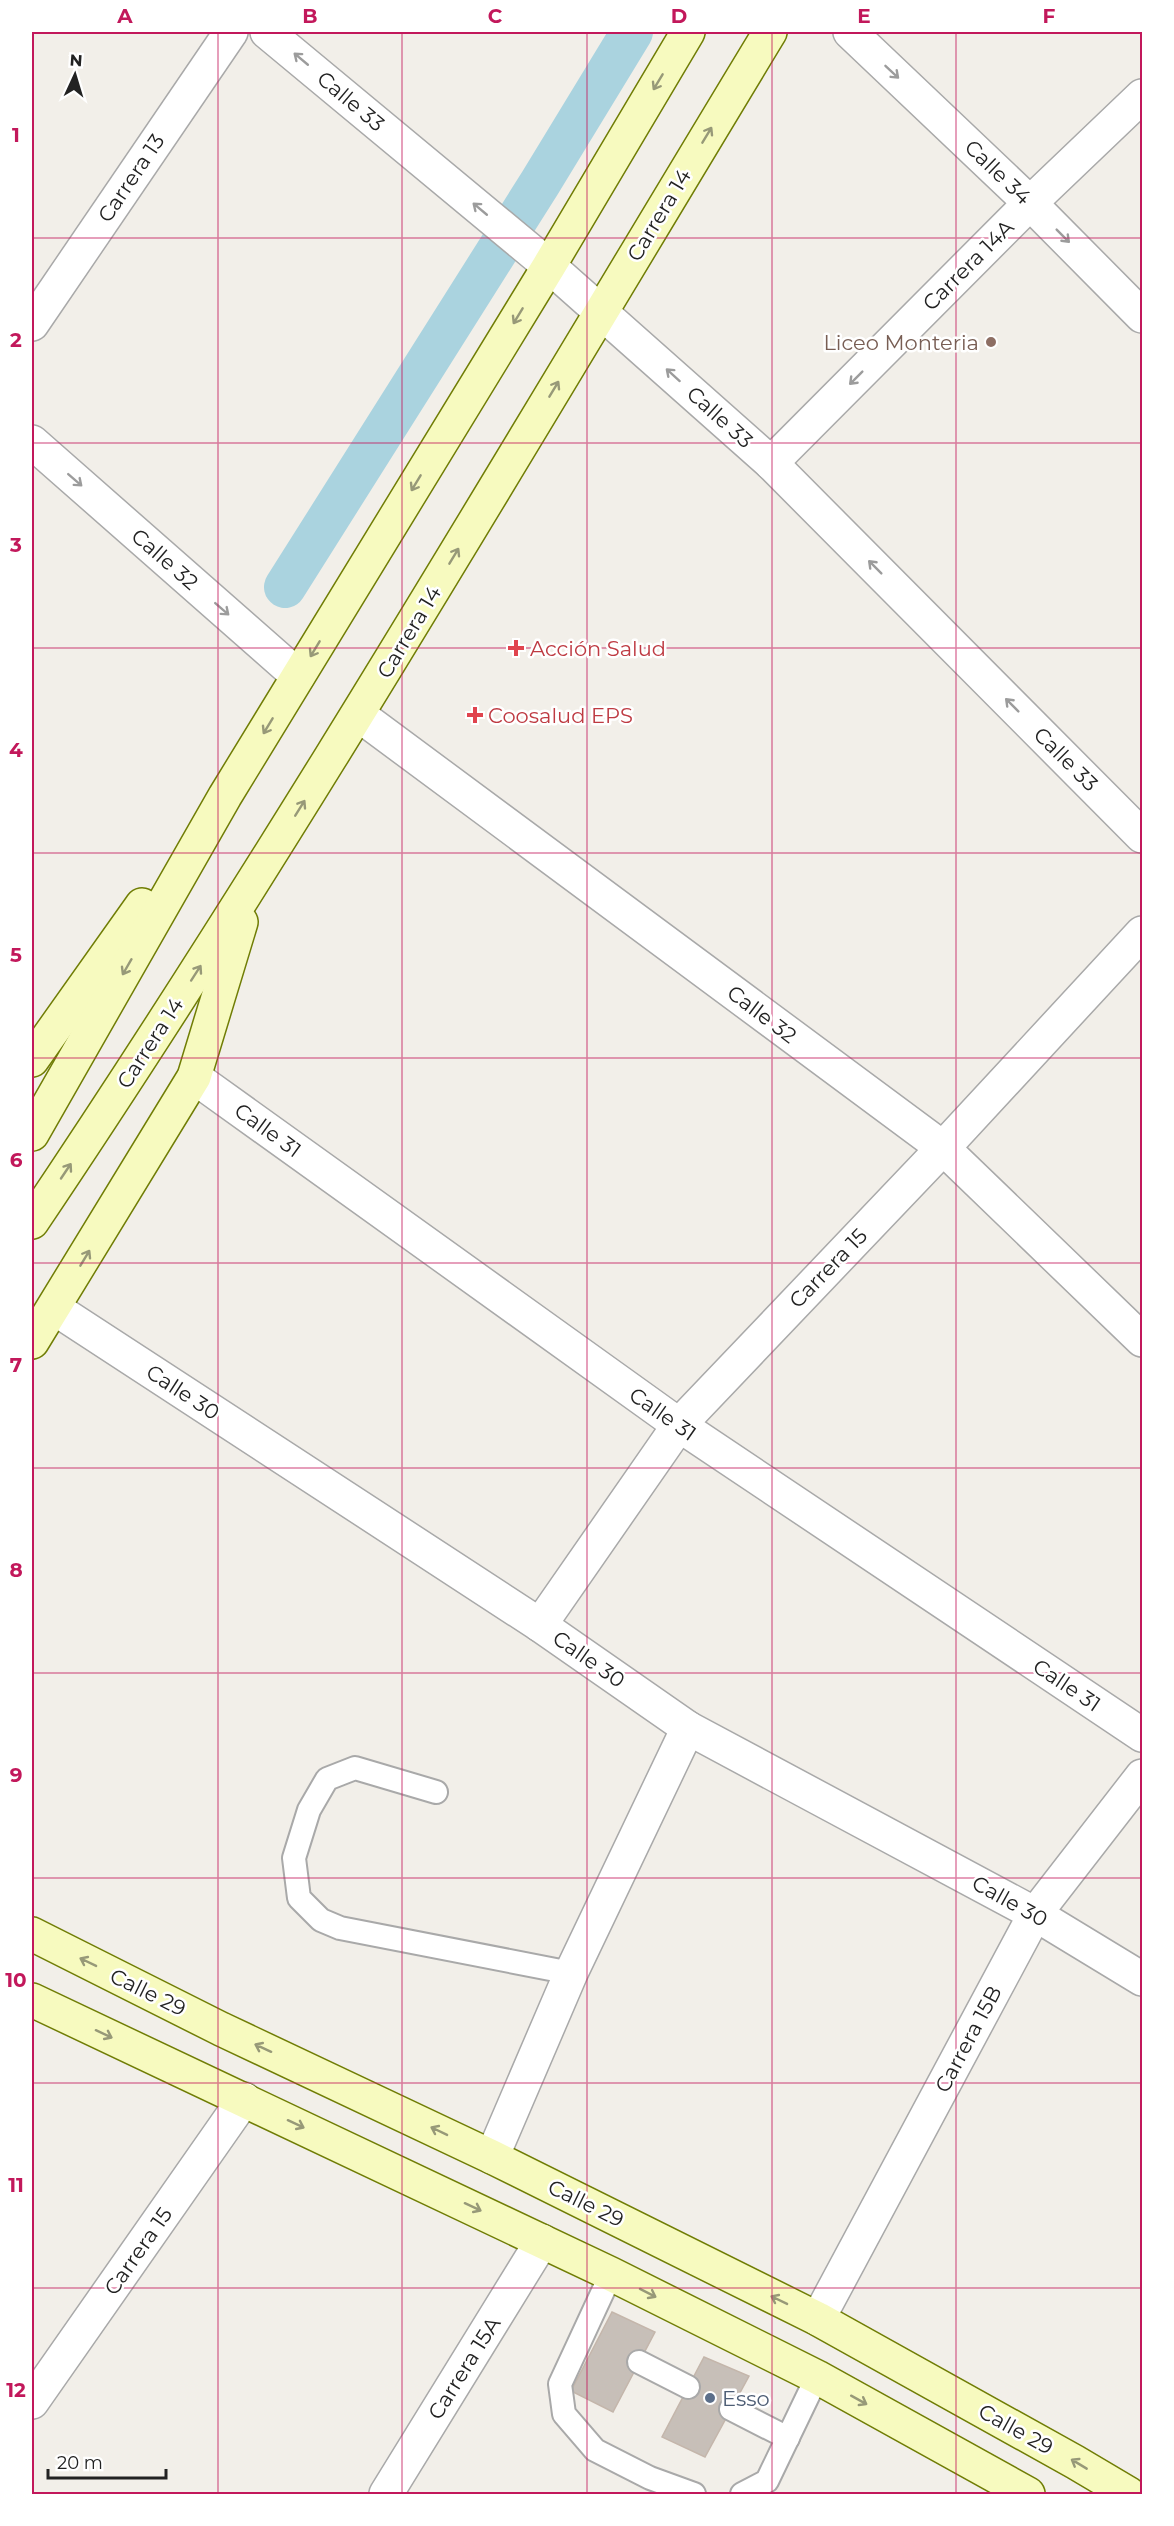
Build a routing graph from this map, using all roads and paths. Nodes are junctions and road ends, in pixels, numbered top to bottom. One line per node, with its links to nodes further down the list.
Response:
1 (231, 32): 11 (street, Carrera 13)
2 (267, 32): 8 (street, Calle 33, one-way to 2)
3 (688, 32): 8 (main road, one-way to 8)
4 (770, 32): 9 (main road, Carrera 14, one-way to 4)
5 (851, 32): 7 (street, Calle 34, one-way to 7)
6 (1143, 96): 7 (street, Carrera 14A)
7 (1030, 203): 10 (street, Calle 34, one-way to 10); 13 (street, Carrera 14A, one-way to 13)
8 (549, 266): 9 (street, Calle 33); 14 (main road, one-way to 14)
9 (601, 311): 13 (street, Calle 33, one-way to 9); 15 (main road, Carrera 14, one-way to 9)
10 (1143, 316)
11 (32, 324)
12 (32, 442): 14 (street, Calle 32, one-way to 14)
13 (771, 463): 17 (street, Calle 33, one-way to 13)
14 (298, 676): 16 (main road, one-way to 16)
15 (359, 715): 18 (main road, Carrera 14, one-way to 15); 23 (street, Calle 32)
16 (225, 796): 20 (main road); 22 (main road, one-way to 22)
17 (1143, 836)
18 (251, 886): 21 (main road); 24 (main road, Carrera 14, one-way to 18)
19 (1143, 933): 23 (street, Carrera 15)
20 (32, 1060)
21 (194, 1077): 25 (main road, one-way to 21); 28 (street, Calle 31)
22 (32, 1134)
23 (943, 1148): 26 (street, Calle 32); 28 (street, Carrera 15)
24 (32, 1221)
25 (54, 1308): 27 (main road); 29 (street, Calle 30)
26 (1143, 1340)
27 (32, 1342)
28 (679, 1425): 29 (street, Carrera 15); 31 (street, Calle 31)
29 (540, 1625): 30 (street, Calle 30)
30 (688, 1728): 34 (street, Calle 30); 36 (street)
31 (1143, 1735)
32 (1143, 1776): 34 (street, Carrera 15B)
33 (436, 1792): 36 (lane)
34 (1035, 1914): 37 (street, Calle 30); 43 (street, Carrera 15B)
35 (32, 1934): 40 (main road, Calle 29, one-way to 35)
36 (571, 1973): 40 (street)
37 (1143, 1979)
38 (32, 2000): 39 (main road, one-way to 39)
39 (244, 2098): 41 (main road, one-way to 41); 47 (street, Carrera 15)
40 (492, 2157): 43 (main road, Calle 29, one-way to 40)
41 (542, 2241): 42 (main road); 50 (street, Carrera 15A)
42 (611, 2274): 45 (main road, one-way to 45); 51 (lane)
43 (818, 2319): 54 (main road, Calle 29, one-way to 43)
44 (639, 2362): 46 (lane)
45 (817, 2377): 49 (lane); 53 (main road, one-way to 53)
46 (688, 2387)
47 (32, 2403)
48 (731, 2409): 49 (lane)
49 (788, 2438): 52 (lane)
50 (386, 2494)
51 (694, 2494)
52 (742, 2494)
53 (1028, 2494)
54 (1129, 2494)

